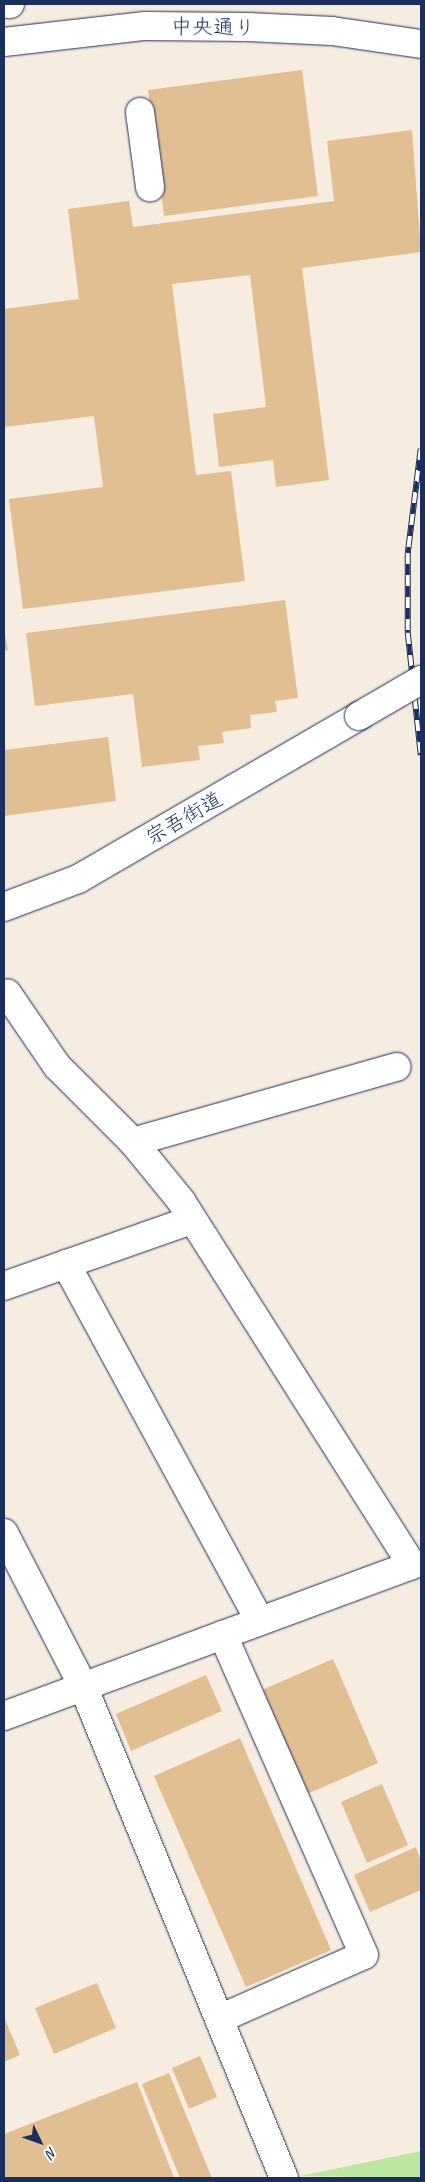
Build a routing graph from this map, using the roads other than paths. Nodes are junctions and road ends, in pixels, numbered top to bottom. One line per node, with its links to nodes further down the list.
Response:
1 (4, 4): 2 (main road)
2 (10, 4)
3 (4, 42): 4 (main road, 中央通り)
4 (421, 44)
5 (140, 112): 6 (main road)
6 (150, 187)
7 (421, 680): 8 (main road, 宗吾街道, bridge)
8 (4, 907)
9 (7, 993): 11 (main road)
10 (397, 1066): 11 (main road)
11 (133, 1142): 12 (main road)
12 (191, 1220): 13 (main road); 16 (main road)
13 (66, 1264): 14 (main road); 16 (main road)
14 (4, 1286)
15 (4, 1533): 18 (main road)
16 (260, 1621): 17 (main road)
17 (223, 1635): 18 (main road); 20 (main road)
18 (82, 1686): 19 (main road); 20 (main road)
19 (4, 1716)
20 (219, 2019): 21 (main road)
21 (284, 2178)

